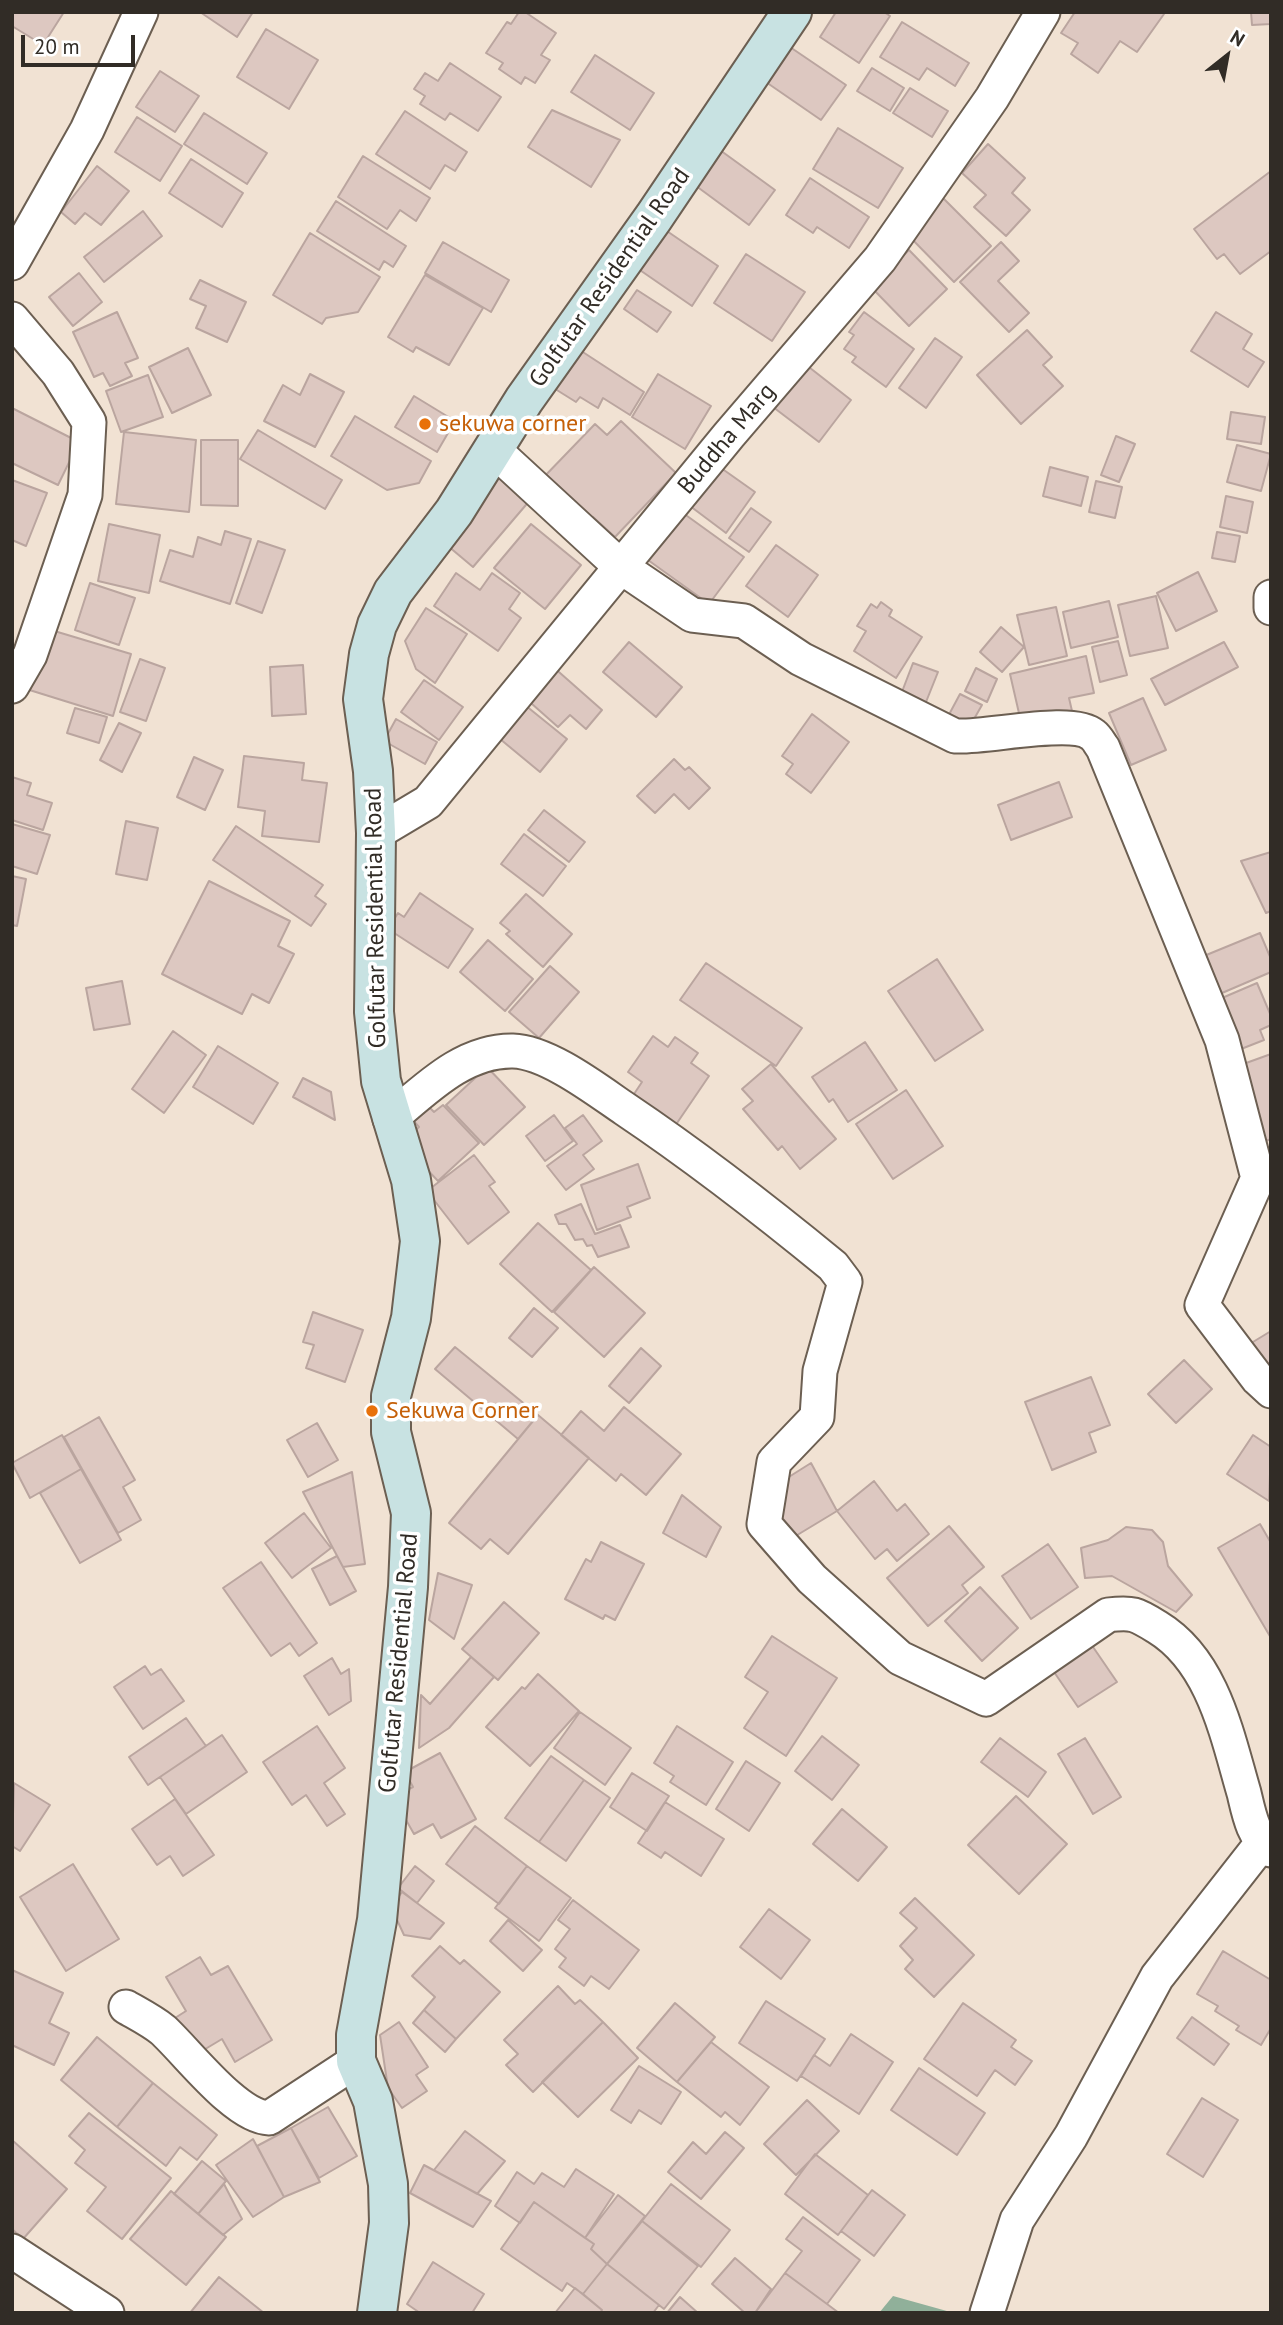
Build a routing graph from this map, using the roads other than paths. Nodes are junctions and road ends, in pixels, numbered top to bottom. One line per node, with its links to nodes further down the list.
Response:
1 (141, 12): 4 (street)
2 (792, 12): 6 (main road, Golfutar Residential Road)
3 (1043, 12): 7 (street, Buddha Marg)
4 (12, 263)
5 (12, 319): 10 (street)
6 (494, 450): 7 (street); 11 (main road, Golfutar Residential Road)
7 (621, 567): 11 (street, Buddha Marg); 13 (street)
8 (1271, 597): 9 (street)
9 (1271, 608)
10 (12, 686)
11 (376, 833): 12 (main road, Golfutar Residential Road)
12 (390, 1119): 14 (street); 16 (main road, Golfutar Residential Road)
13 (1271, 1391)
14 (1266, 1846): 20 (street)
15 (126, 2007): 16 (street)
16 (356, 2061): 19 (main road, Golfutar Residential Road)
17 (12, 2251): 18 (street)
18 (107, 2313)
19 (377, 2313)
20 (987, 2313)

